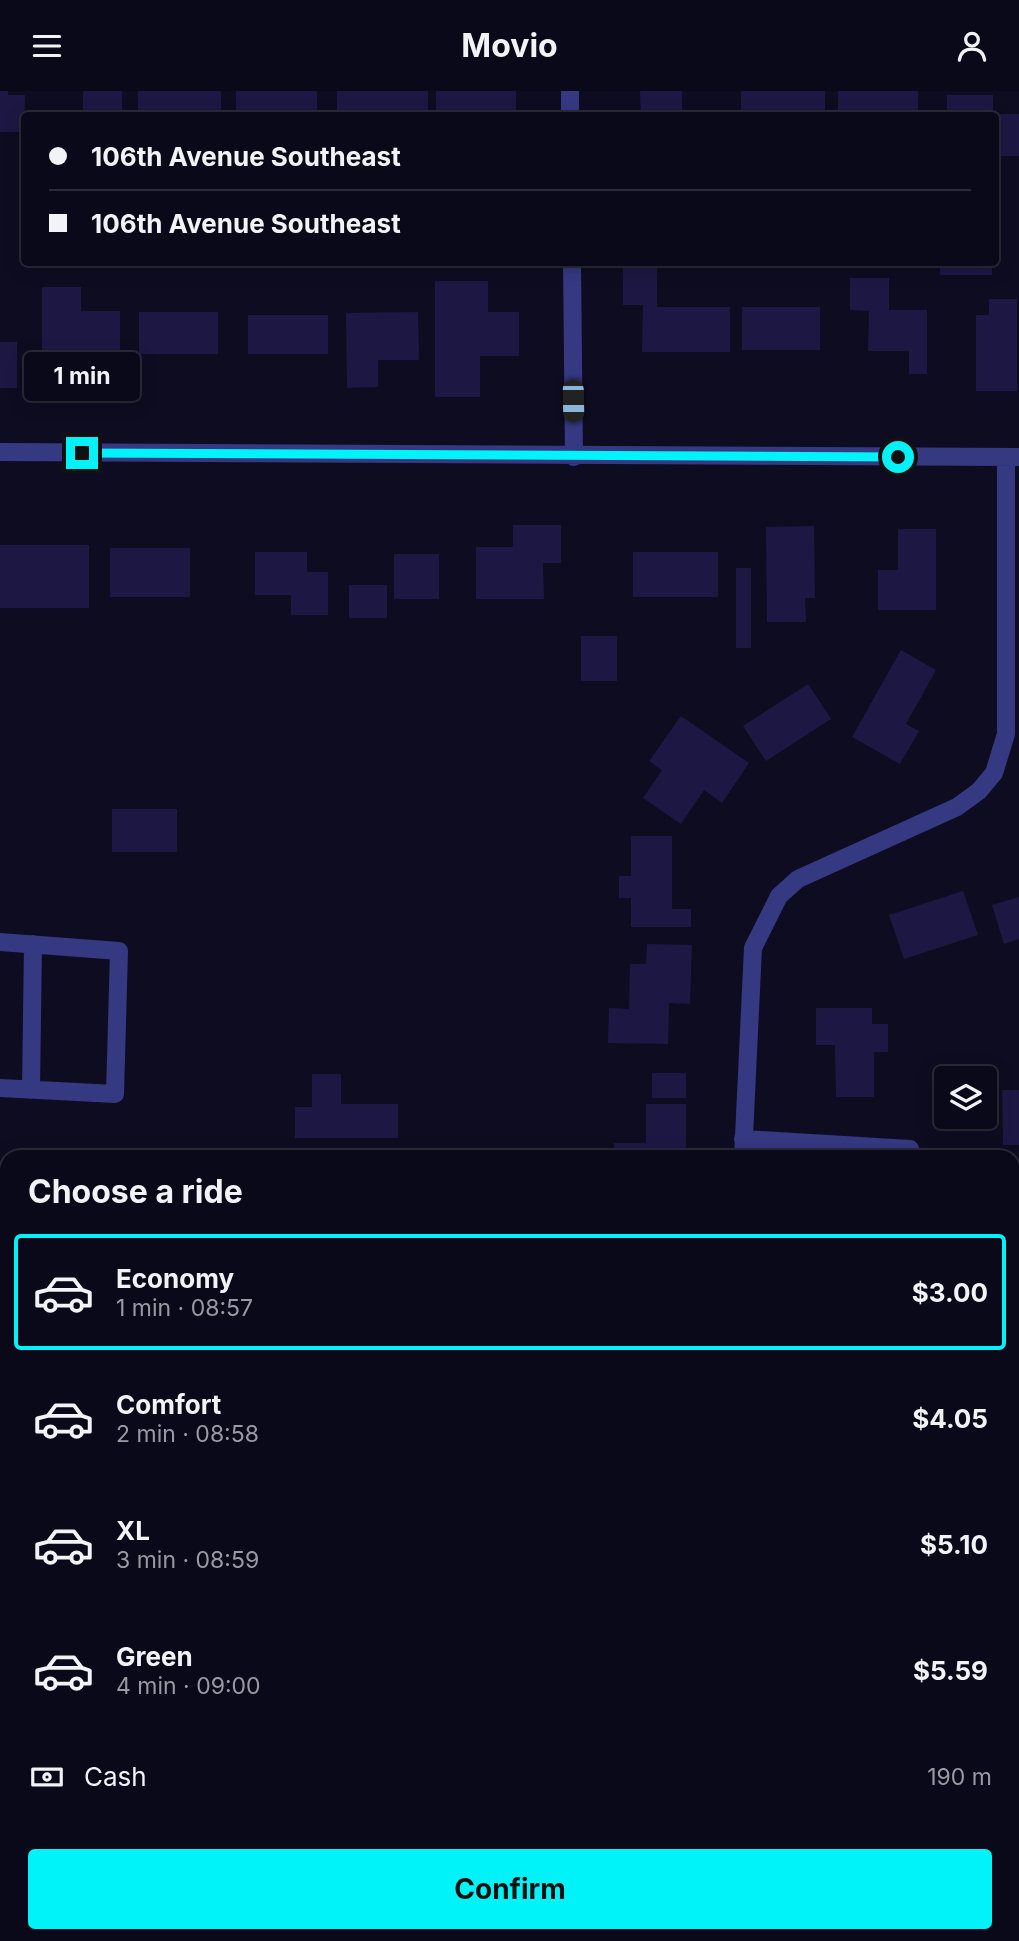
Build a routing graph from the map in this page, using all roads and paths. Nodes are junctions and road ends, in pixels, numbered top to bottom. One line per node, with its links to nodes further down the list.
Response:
1 (570, 91): 2 (street)
2 (570, 112)
3 (572, 266): 5 (street)
4 (0, 452): 5 (street)
5 (574, 457): 6 (street)
6 (1012, 457): 11 (street)
7 (0, 942): 8 (street)
8 (33, 944): 10 (street); 10 (street)
9 (0, 1088): 10 (street)
10 (31, 1090)
11 (743, 1148): 12 (street)
12 (911, 1149)

